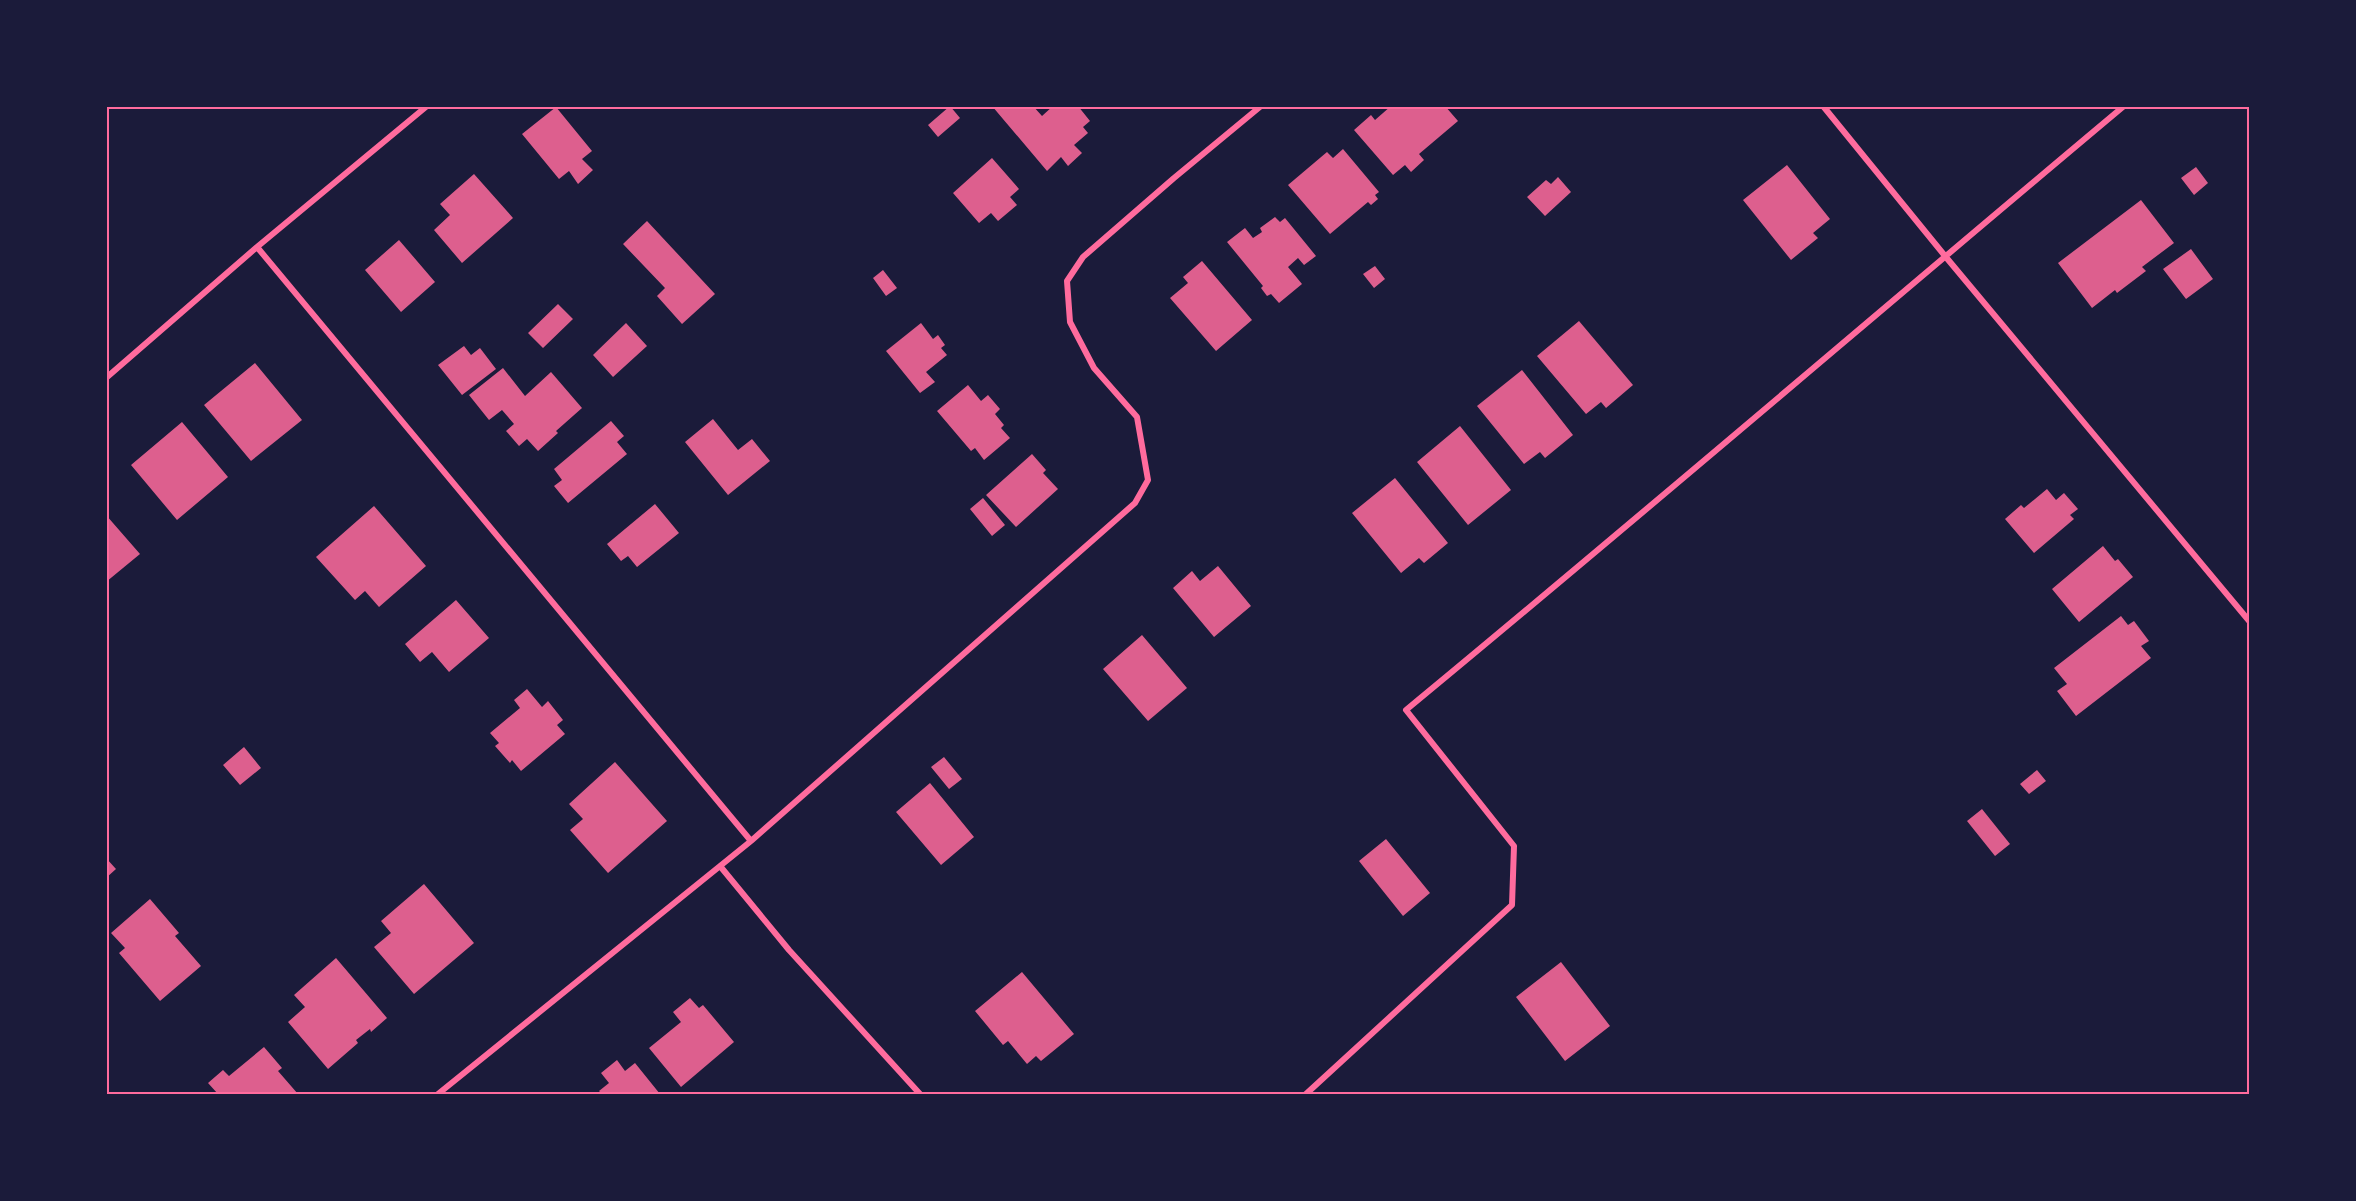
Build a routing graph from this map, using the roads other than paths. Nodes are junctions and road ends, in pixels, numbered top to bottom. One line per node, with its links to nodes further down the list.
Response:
1 (427, 106): 5 (street)
2 (1261, 106): 9 (street)
3 (1823, 106): 6 (street)
4 (2124, 106): 6 (street)
5 (257, 247): 7 (street); 9 (street)
6 (1945, 256): 8 (street); 13 (street)
7 (106, 378)
8 (2250, 622)
9 (751, 841): 10 (street)
10 (720, 866): 11 (street); 12 (street)
11 (438, 1095)
12 (920, 1095)
13 (1305, 1095)

